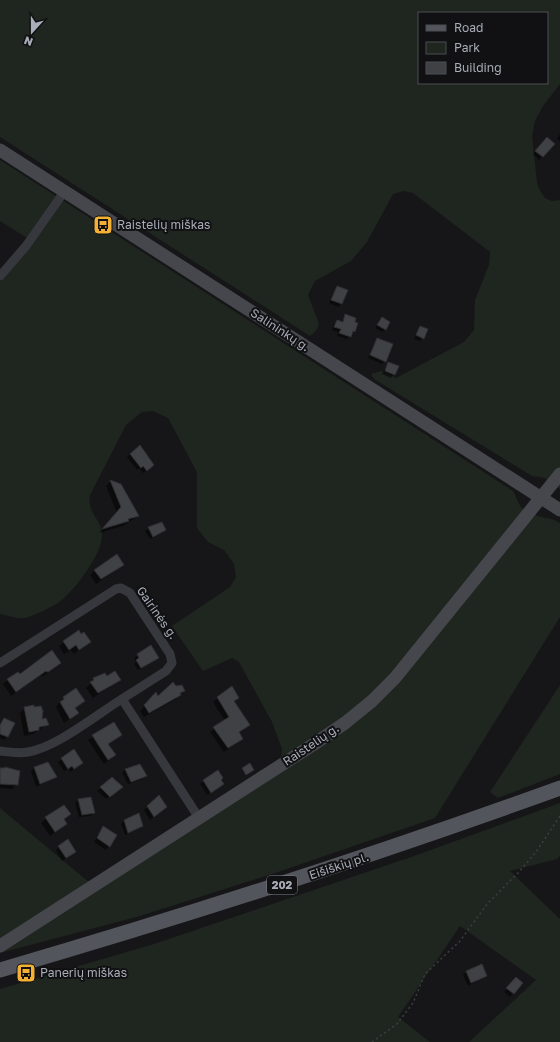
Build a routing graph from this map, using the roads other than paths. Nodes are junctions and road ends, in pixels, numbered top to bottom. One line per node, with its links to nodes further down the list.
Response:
1 (0, 150): 2 (main road, Salininkų g.)
2 (64, 192): 3 (street); 5 (main road, Salininkų g.)
3 (0, 276)
4 (560, 474): 5 (main road, Raistelių g.)
5 (541, 498): 6 (main road, Salininkų g.); 11 (main road, Raistelių g.)
6 (560, 510)
7 (0, 663): 8 (street, Gairinės g.)
8 (122, 699): 9 (street, Gairinės g.); 11 (street)
9 (0, 751)
10 (560, 788): 13 (main road, Eišiškių pl. / 202)
11 (199, 818): 12 (main road, Raistelių g.)
12 (0, 946)
13 (0, 970)

